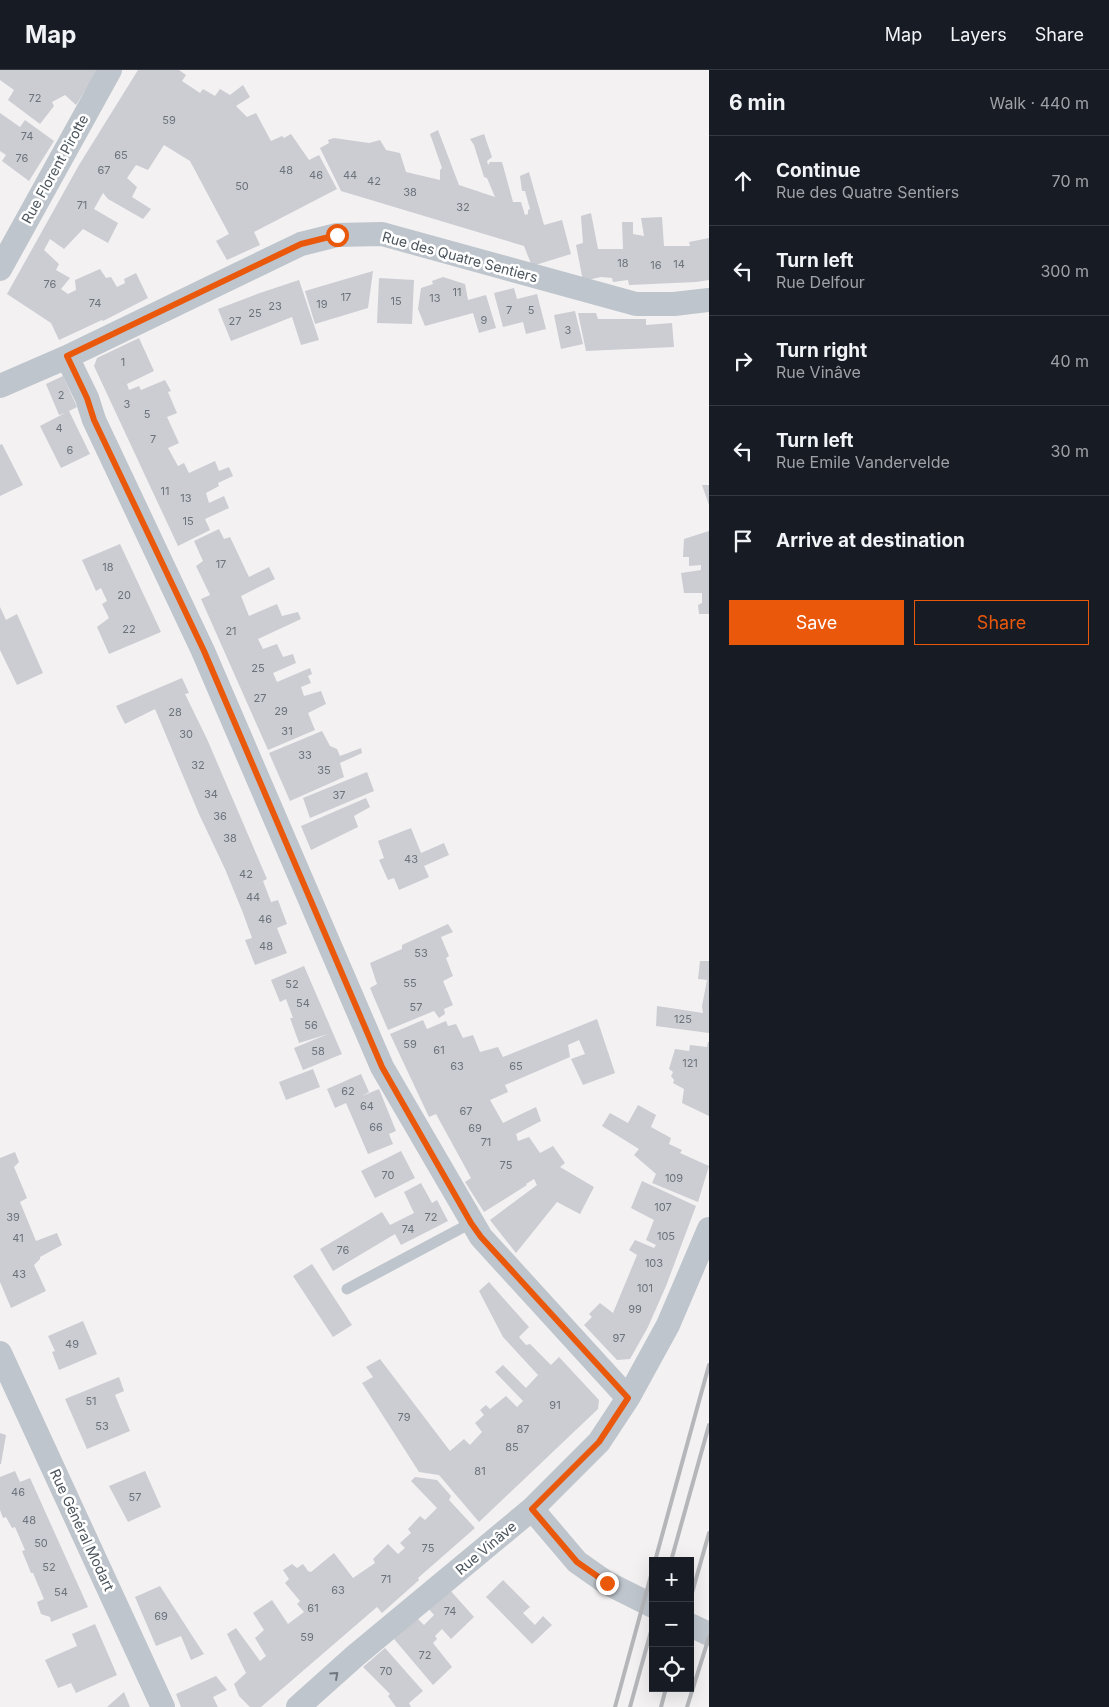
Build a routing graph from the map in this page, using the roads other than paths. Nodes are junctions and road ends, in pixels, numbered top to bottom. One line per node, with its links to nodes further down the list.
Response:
1 (110, 70): 2 (street, Rue Florent Pirotte)
2 (0, 268)
3 (709, 300): 4 (street, Rue des Quatre Sentiers)
4 (67, 356): 5 (street, Rue des Quatre Sentiers); 6 (street)
5 (0, 386)
6 (471, 1223): 8 (lane); 10 (street)
7 (709, 1229): 10 (street, Rue Vinâve)
8 (347, 1289)
9 (0, 1353): 15 (street, Rue Général Modart)
10 (628, 1398): 11 (street, Rue Vinâve)
11 (532, 1509): 12 (street); 16 (street, Rue Vinâve, one-way to 11)
12 (649, 1604)
13 (694, 1627): 14 (street)
14 (709, 1634)
15 (163, 1707)
16 (298, 1707)

